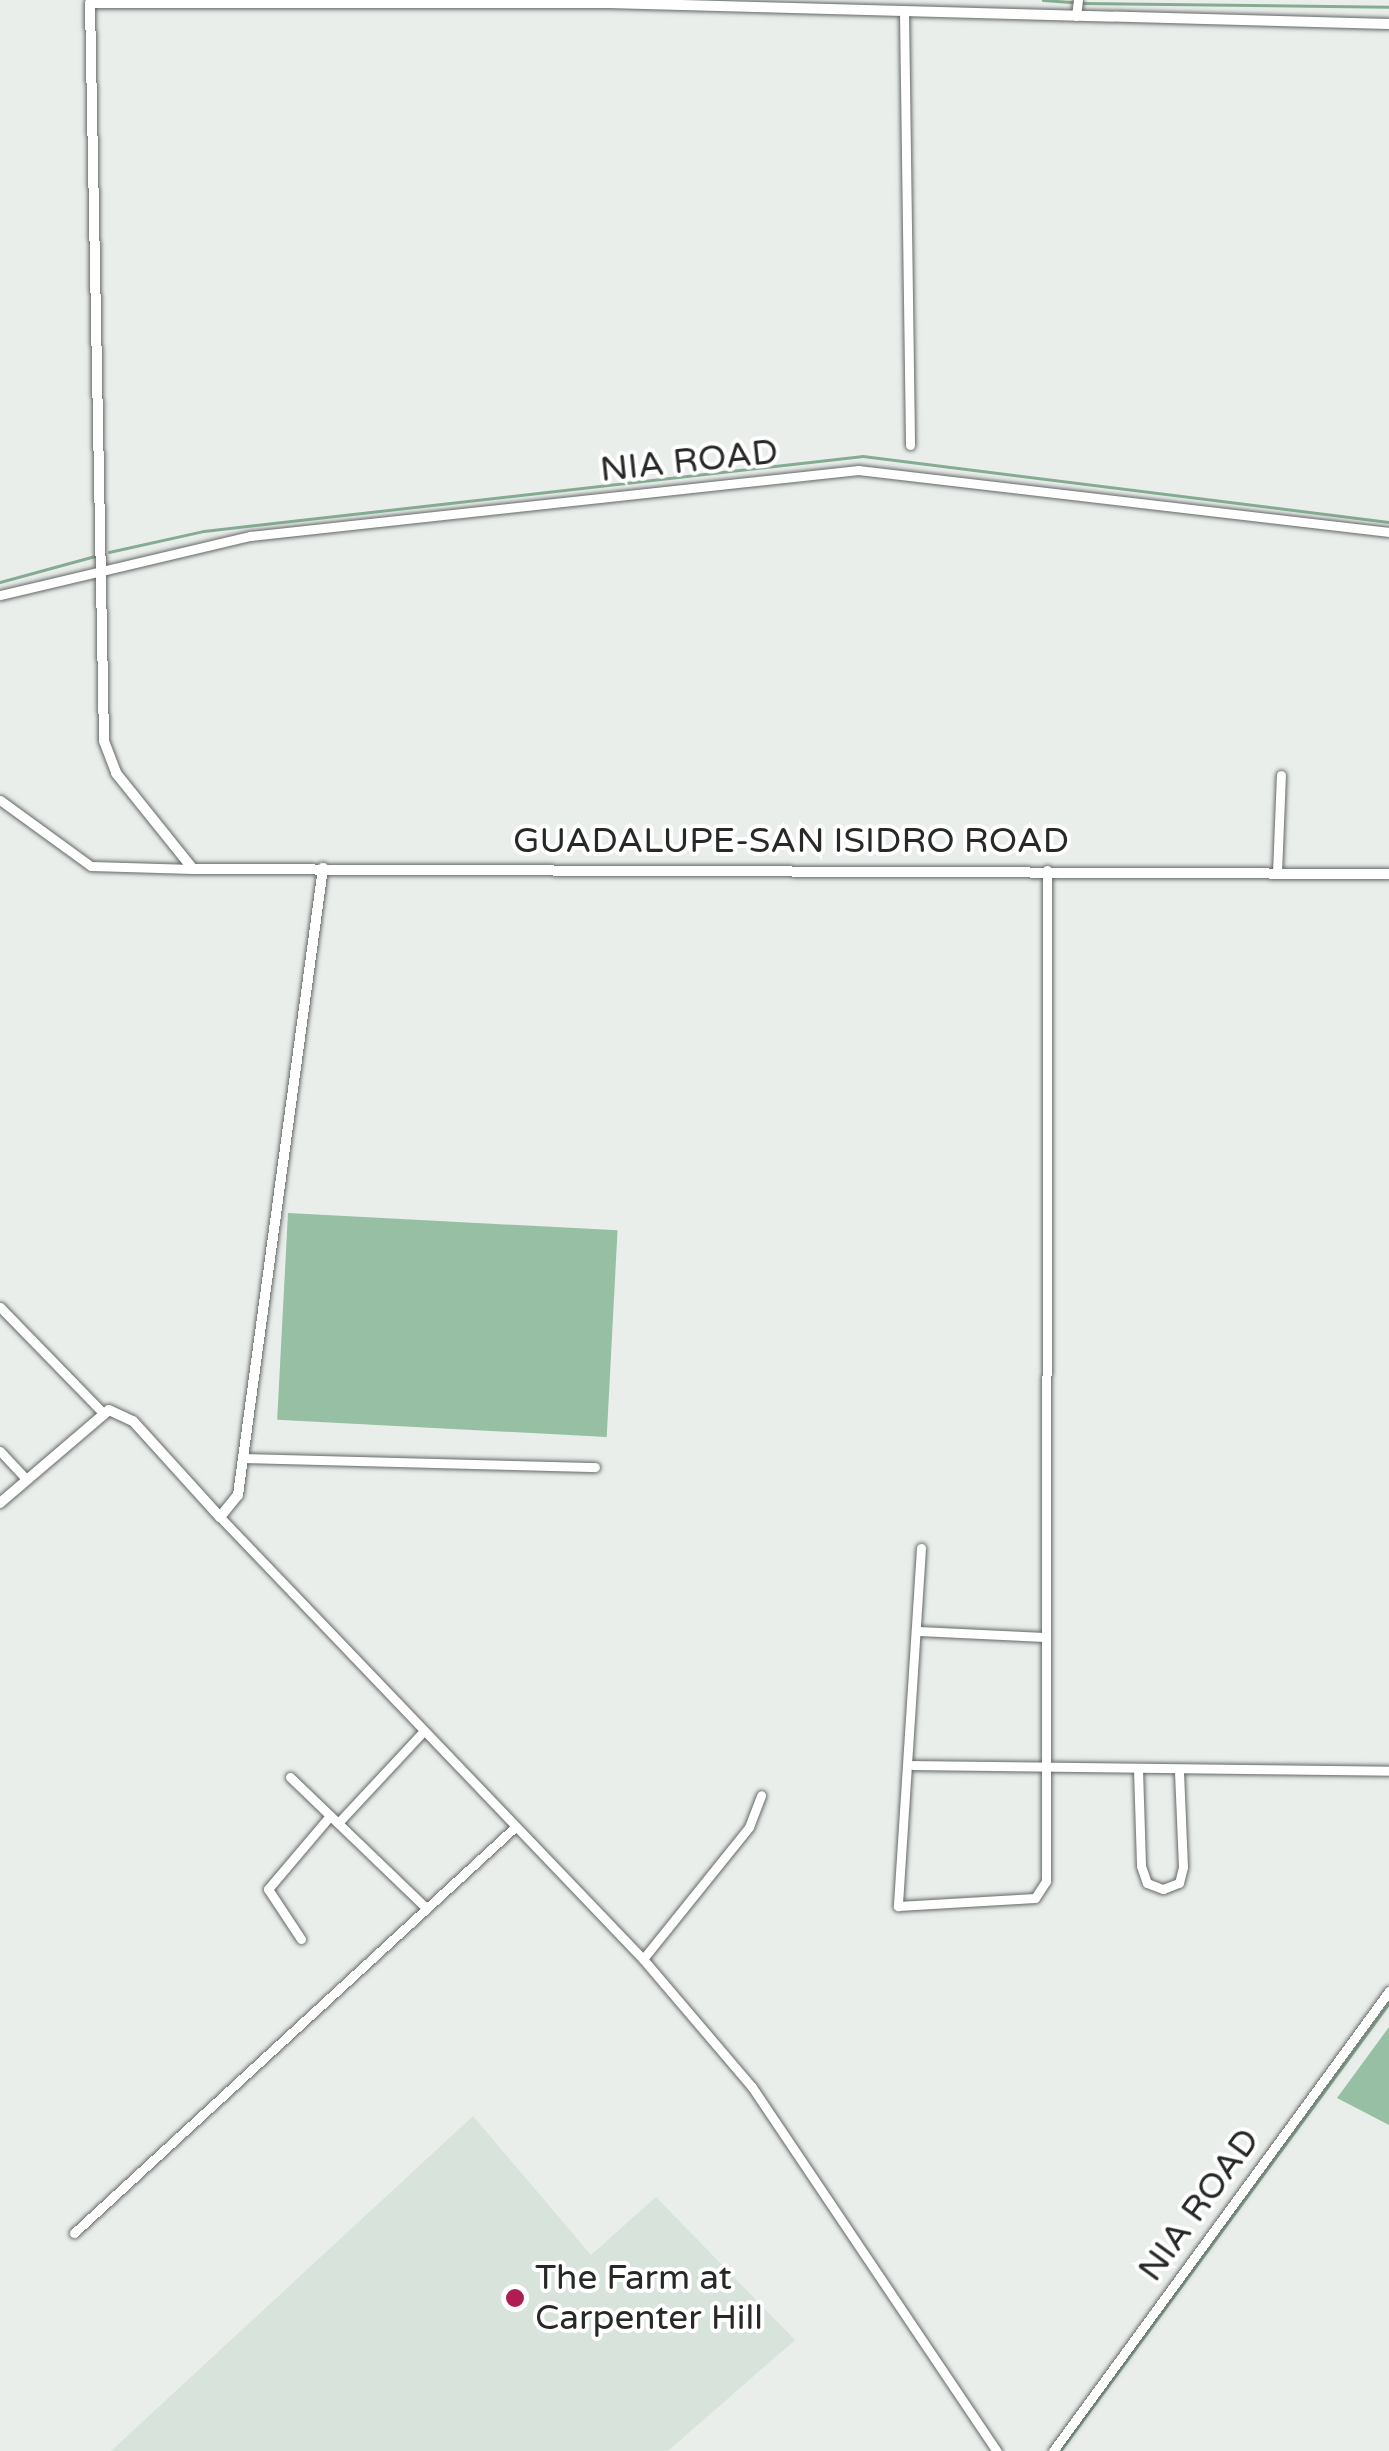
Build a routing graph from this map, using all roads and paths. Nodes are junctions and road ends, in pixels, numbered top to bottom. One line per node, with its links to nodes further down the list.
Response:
1 (954, 0): 6 (street)
2 (1078, 0): 7 (street)
3 (90, 1): 4 (street); 11 (street)
4 (799, 5): 5 (street)
5 (904, 12): 6 (street); 9 (street)
6 (954, 13): 7 (street)
7 (1076, 16): 8 (street)
8 (1389, 24)
9 (910, 444)
10 (1389, 532): 11 (street, NIA ROAD)
11 (101, 568): 12 (street, NIA ROAD); 16 (street)
12 (0, 595)
13 (1281, 775): 18 (street)
14 (0, 800): 16 (street)
15 (323, 868): 16 (street, GUADALUPE-SAN ISIDRO ROAD); 17 (street, GUADALUPE-SAN ISIDRO ROAD); 23 (street)
16 (194, 870)
17 (1047, 870): 18 (street, GUADALUPE-SAN ISIDRO ROAD); 30 (street)
18 (1277, 873): 19 (street, GUADALUPE-SAN ISIDRO ROAD)
19 (1389, 874)
20 (0, 1307): 21 (street)
21 (102, 1412): 25 (street); 27 (street)
22 (0, 1451): 25 (street)
23 (247, 1458): 24 (street); 27 (street)
24 (595, 1466)
25 (26, 1479): 26 (street)
26 (0, 1503)
27 (220, 1517): 31 (street)
28 (921, 1548): 29 (street)
29 (918, 1631): 30 (street); 32 (street)
30 (1045, 1637): 33 (street)
31 (422, 1732): 39 (street); 40 (street)
32 (912, 1765): 33 (street); 33 (street)
33 (1045, 1768): 34 (street)
34 (1138, 1769): 35 (street); 35 (street)
35 (1179, 1770): 36 (street)
36 (1389, 1770)
37 (290, 1777): 39 (street)
38 (760, 1796): 43 (street)
39 (334, 1820): 41 (street); 42 (street)
40 (514, 1827): 41 (street); 43 (street)
41 (426, 1908): 45 (street)
42 (301, 1939)
43 (643, 1959): 46 (street)
44 (1389, 1991): 47 (street, NIA ROAD)
45 (74, 2233)
46 (997, 2451)
47 (1053, 2451)

